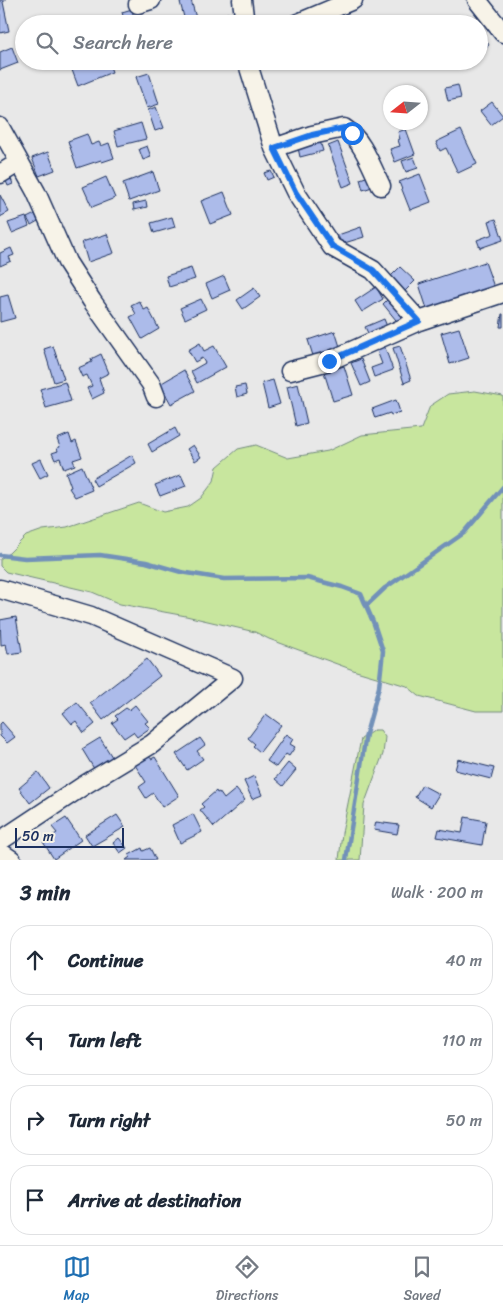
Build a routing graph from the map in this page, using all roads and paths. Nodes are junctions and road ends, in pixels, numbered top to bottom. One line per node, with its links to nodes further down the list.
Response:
1 (242, 0): 4 (street)
2 (353, 0): 5 (street)
3 (477, 0): 6 (street)
4 (244, 15)
5 (317, 15)
6 (503, 33)
7 (250, 70): 9 (street)
8 (0, 127): 10 (street)
9 (274, 148): 12 (street); 14 (street)
10 (18, 163): 11 (street); 16 (street)
11 (0, 174)
12 (381, 186)
13 (503, 293): 14 (street)
14 (419, 321): 15 (street)
15 (290, 371)
16 (156, 396)
17 (0, 589): 18 (street)
18 (0, 841)
19 (0, 852): 20 (street)
20 (12, 860)

